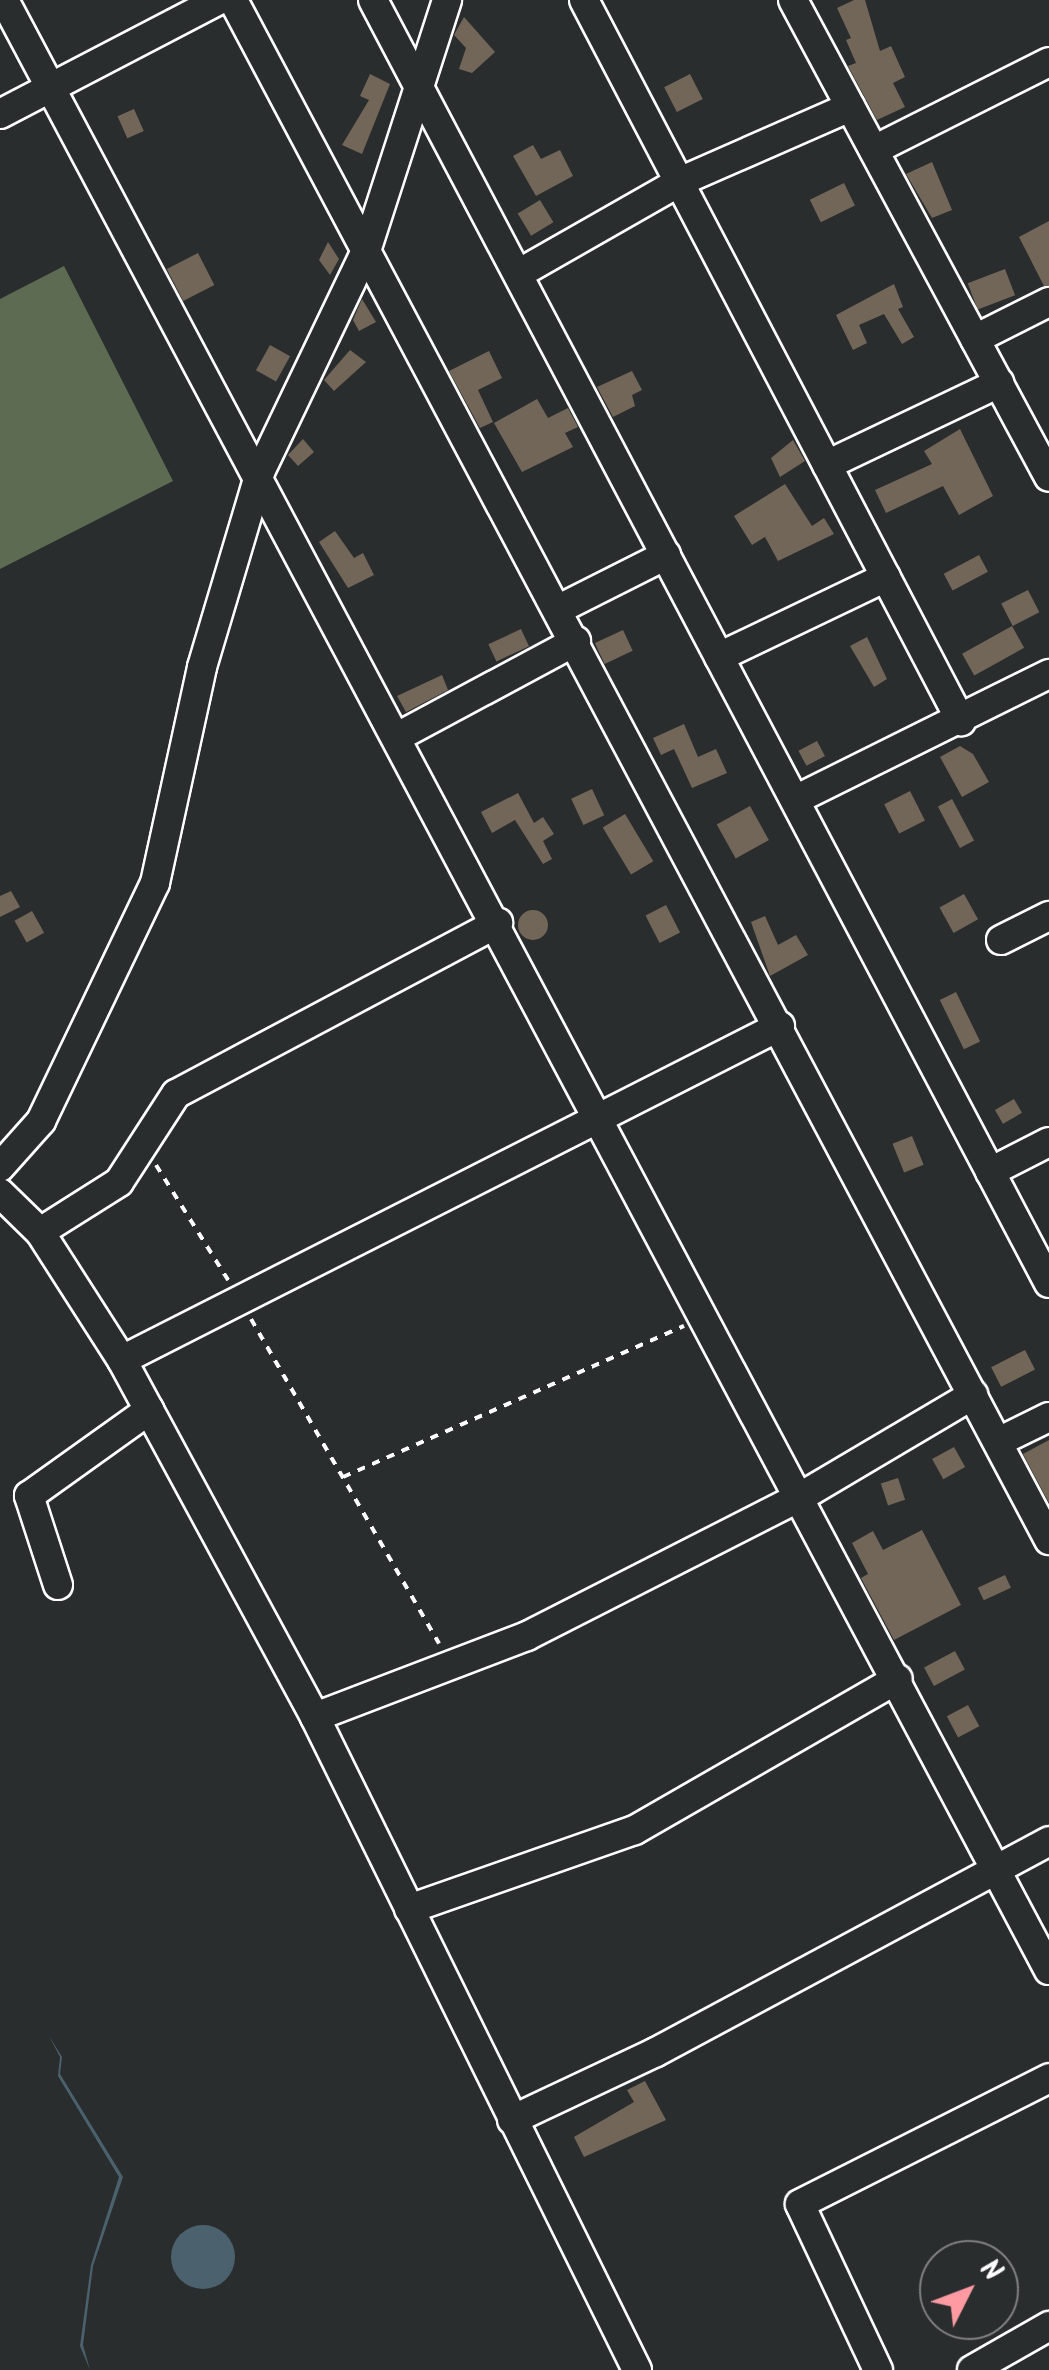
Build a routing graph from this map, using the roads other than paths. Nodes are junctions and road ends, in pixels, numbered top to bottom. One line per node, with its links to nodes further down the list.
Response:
1 (4, 0): 9 (street)
2 (219, 0): 9 (street)
3 (233, 0): 15 (street)
4 (374, 0): 10 (street)
5 (447, 0): 10 (street)
6 (584, 0): 14 (street)
7 (793, 0): 11 (street)
8 (1049, 62): 13 (street)
9 (48, 86): 12 (street); 21 (street)
10 (421, 91): 15 (street); 16 (street)
11 (850, 107): 13 (street); 14 (street)
12 (0, 114)
13 (874, 150): 18 (street)
14 (679, 182): 16 (street); 20 (street)
15 (366, 251): 21 (street); 25 (street)
16 (518, 274): 23 (street)
17 (1049, 302): 18 (street)
18 (975, 339): 19 (street)
19 (999, 383): 20 (street); 22 (street)
20 (826, 464): 24 (street)
21 (260, 472): 30 (street); 38 (street)
22 (1049, 477)
23 (666, 555): 25 (street); 27 (street)
24 (886, 577): 27 (street); 29 (street)
25 (559, 609): 26 (street)
26 (576, 641): 30 (street); 35 (street)
27 (719, 656): 31 (street)
28 (1049, 674): 29 (street)
29 (960, 721): 31 (street)
30 (399, 736): 33 (street)
31 (795, 800): 39 (street)
32 (1049, 916): 34 (street)
33 (498, 923): 36 (street); 41 (street)
34 (1001, 940)
35 (780, 1026): 36 (street); 44 (street)
36 (601, 1116): 43 (street); 48 (street)
37 (1049, 1142): 39 (street)
38 (0, 1168)
39 (990, 1172): 42 (street)
40 (0, 1193): 41 (street)
41 (40, 1232): 43 (street)
42 (1049, 1283)
43 (122, 1360): 45 (street)
44 (973, 1395): 47 (street); 48 (street)
45 (149, 1410): 50 (street); 52 (street)
46 (1049, 1417): 47 (street)
47 (998, 1442): 49 (street)
48 (802, 1496): 51 (street); 52 (street)
49 (1049, 1540)
50 (58, 1584)
51 (898, 1678): 54 (street); 55 (street)
52 (315, 1716): 55 (street)
53 (1049, 1841): 54 (street)
54 (996, 1868): 56 (street); 58 (street)
55 (409, 1909): 58 (street)
56 (1049, 1970)
57 (1049, 2078): 61 (street)
58 (512, 2120): 60 (street)
59 (1049, 2326): 62 (street)
60 (637, 2370)
61 (878, 2370)
62 (972, 2370)

